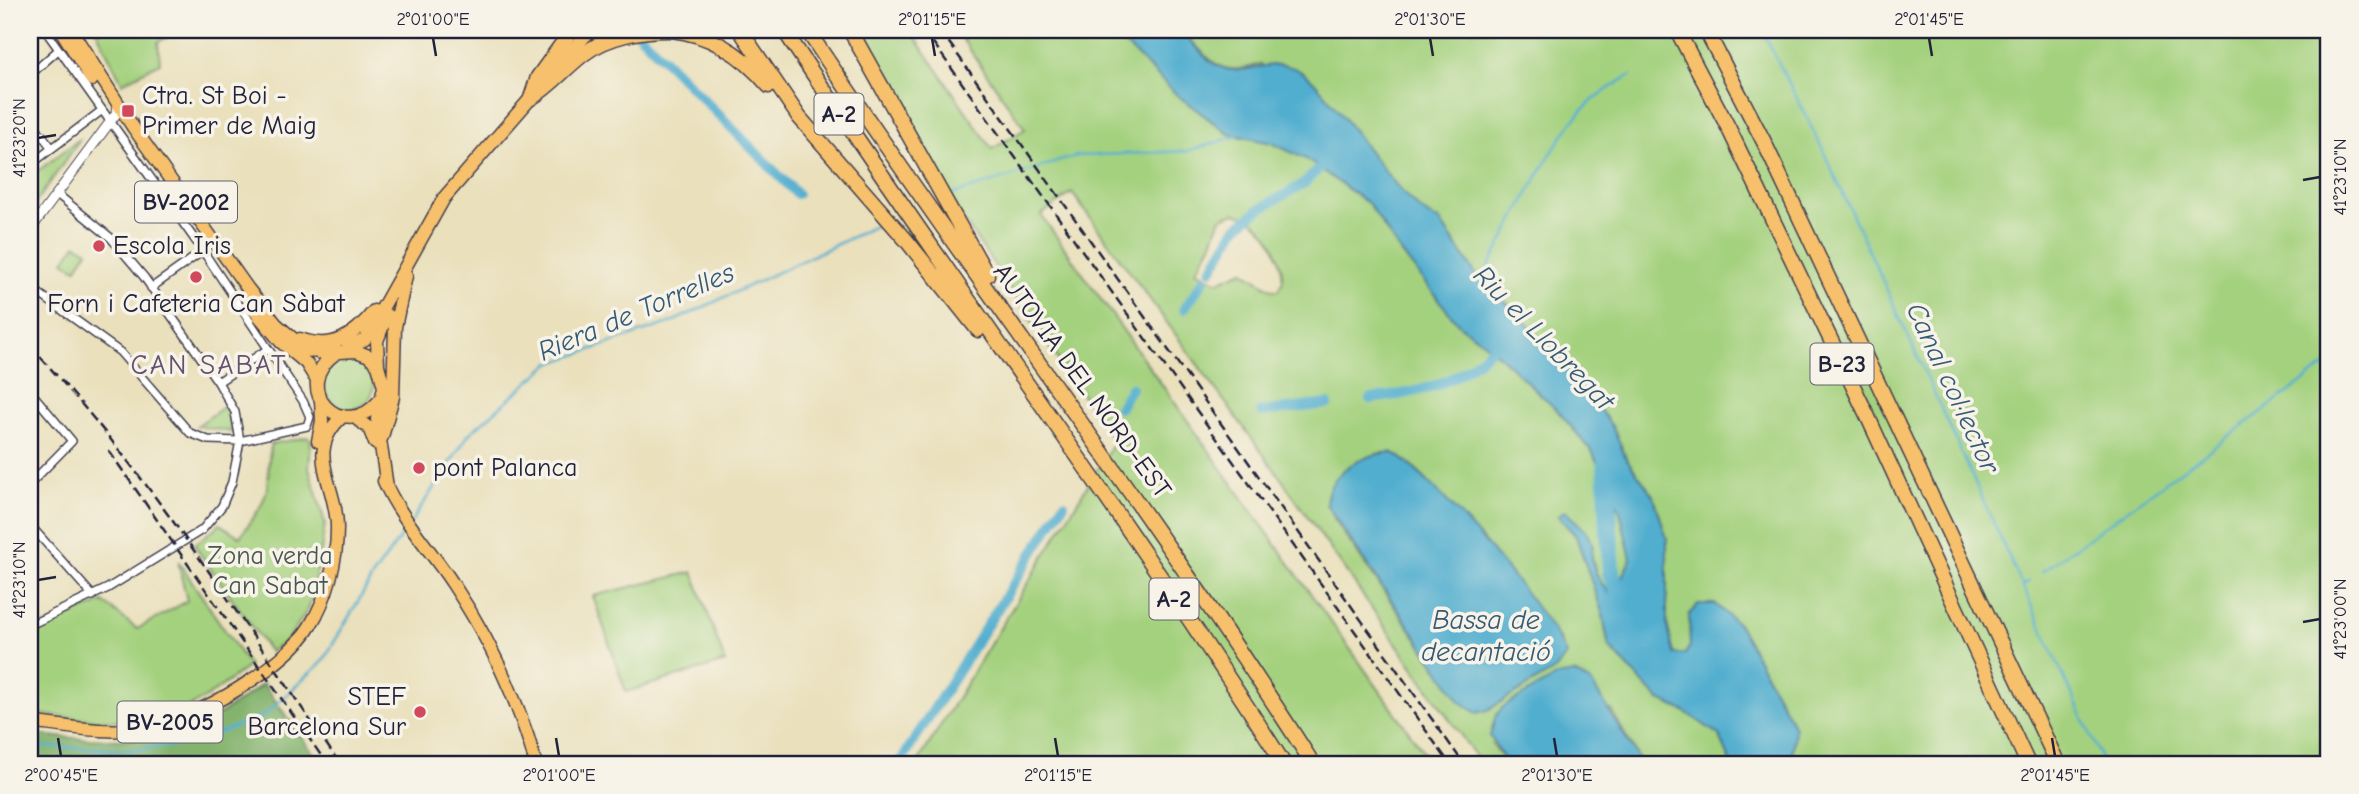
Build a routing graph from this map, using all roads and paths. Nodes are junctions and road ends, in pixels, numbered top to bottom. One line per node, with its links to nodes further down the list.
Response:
1 (44, 30): 13 (street)
2 (61, 30): 17 (main road, BV-2002)
3 (71, 30): 17 (main road, BV-2002)
4 (572, 30): 15 (highway)
5 (590, 30): 15 (main road)
6 (670, 30): 15 (highway); 18 (highway)
7 (740, 30): 18 (highway)
8 (784, 30): 33 (highway, AUTOVIA DEL NORD-EST / A-2)
9 (807, 30): 23 (highway, A-2)
10 (850, 30): 23 (highway)
11 (1677, 30): 53 (highway, B-23)
12 (1706, 30): 54 (highway, B-23)
13 (57, 51): 14 (street); 16 (street)
14 (30, 75)
15 (531, 98): 25 (main road)
16 (101, 111): 17 (street); 20 (street)
17 (114, 113): 22 (street); 26 (street); 30 (main road, BV-2002); 35 (main road, BV-2002)
18 (799, 117): 33 (highway)
19 (30, 120): 20 (street)
20 (52, 148): 21 (street)
21 (30, 165)
22 (57, 194): 24 (street); 29 (street)
23 (948, 224): 52 (highway, AUTOVIA DEL NORD-EST / A-2)
24 (30, 230)
25 (414, 249): 27 (main road); 42 (main road)
26 (203, 251): 29 (street); 31 (street)
27 (396, 284): 30 (main road); 32 (main road); 34 (main road)
28 (30, 287): 41 (street)
29 (151, 288): 36 (street)
30 (289, 336): 32 (main road, BV-2002)
31 (268, 349): 36 (street); 41 (street)
32 (342, 351): 34 (main road, BV-2002); 35 (main road)
33 (1010, 362): 51 (highway, AUTOVIA DEL NORD-EST / A-2)
34 (378, 365): 39 (main road)
35 (316, 379): 38 (main road, BV-2002)
36 (218, 382): 41 (street)
37 (30, 391): 43 (street)
38 (321, 400): 40 (main road); 48 (main road, BV-2005)
39 (379, 401): 40 (main road); 42 (main road)
40 (349, 417): 44 (main road); 48 (main road, BV-2005)
41 (240, 441): 46 (street)
42 (381, 441): 44 (main road)
43 (30, 484)
44 (387, 487): 50 (main road)
45 (30, 525): 46 (street)
46 (93, 596): 47 (street)
47 (30, 625)
48 (290, 648): 49 (main road, BV-2005)
49 (30, 722)
50 (536, 764)
51 (1284, 764)
52 (1313, 764)
53 (2028, 764)
54 (2058, 764)

